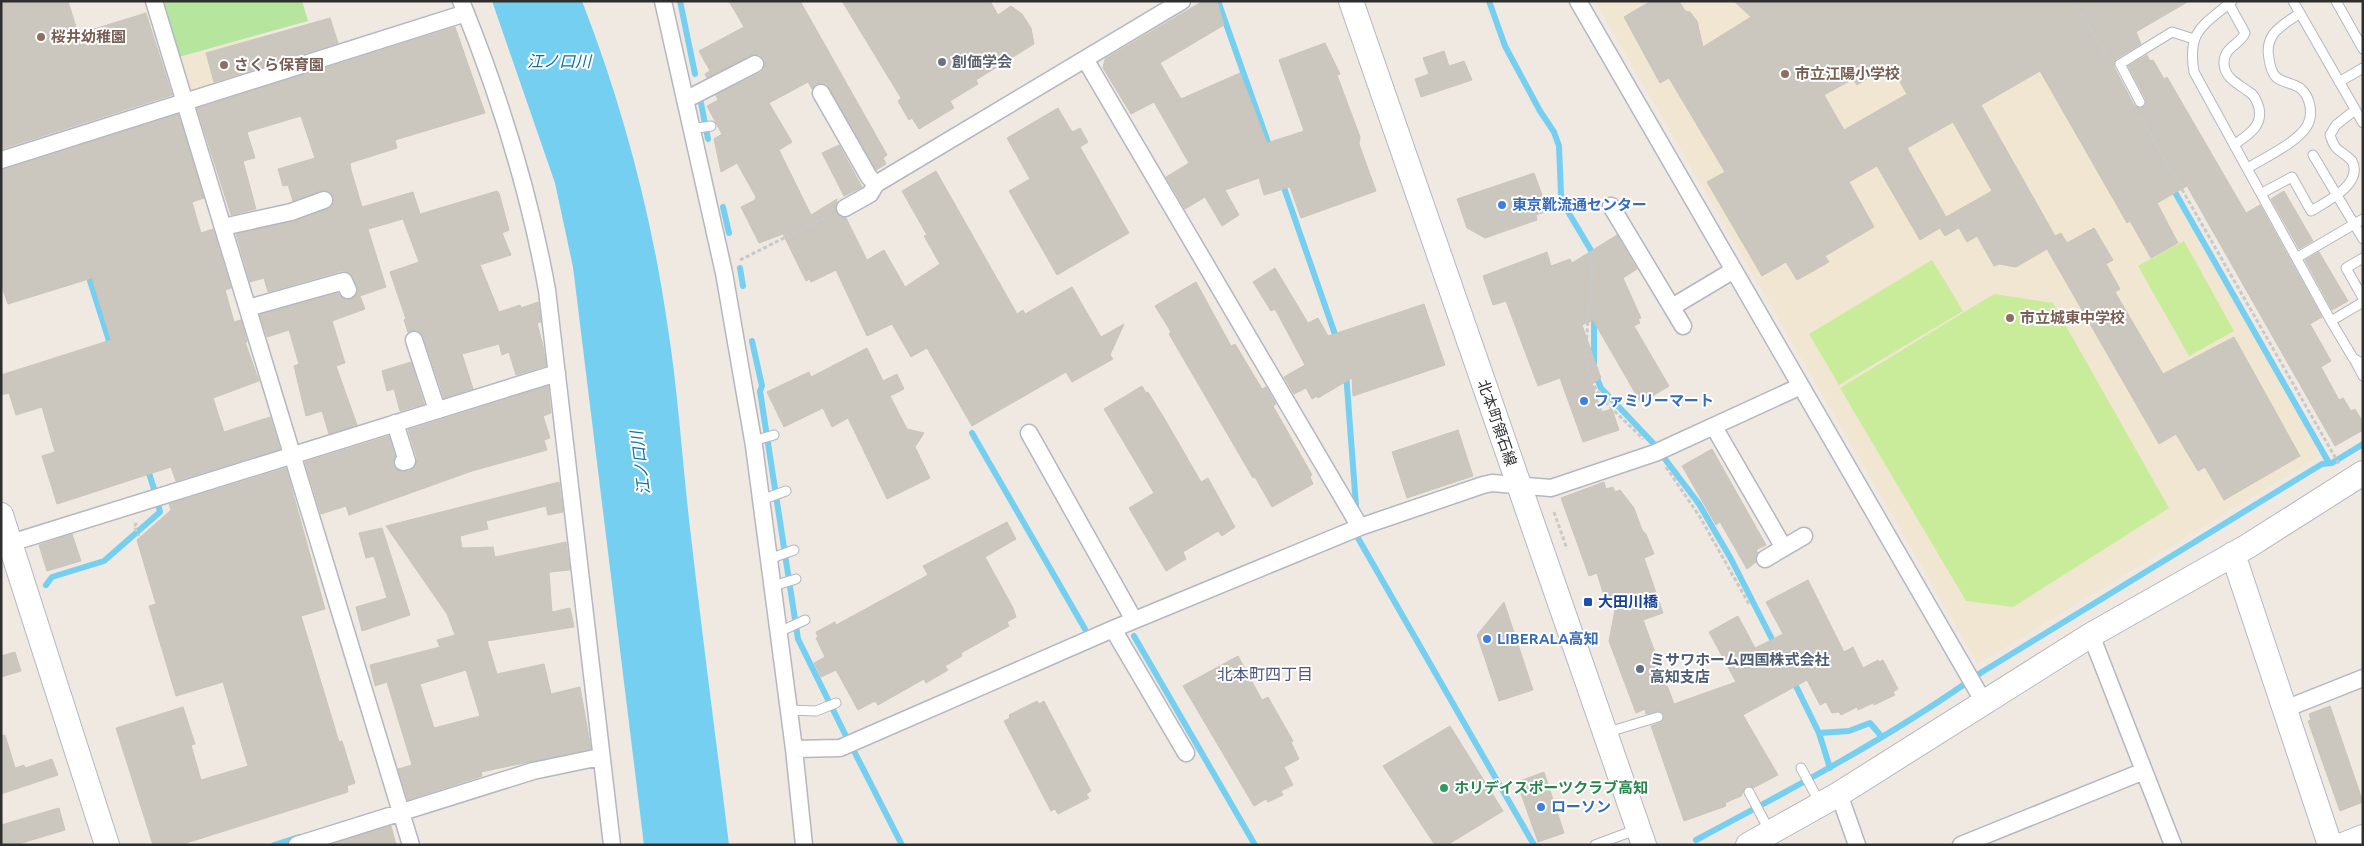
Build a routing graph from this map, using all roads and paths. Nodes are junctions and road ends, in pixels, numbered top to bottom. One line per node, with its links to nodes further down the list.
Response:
1 (154, 1): 22 (street)
2 (663, 1): 20 (street)
3 (1182, 1): 14 (street)
4 (1351, 1): 68 (street, 北本町領石線)
5 (1578, 1): 43 (street)
6 (2074, 1): 15 (path)
7 (2293, 1): 11 (lane)
8 (2336, 1): 13 (lane)
9 (2231, 2): 12 (lane); 27 (lane)
10 (464, 7): 22 (street); 55 (street)
11 (2300, 13): 18 (lane); 30 (lane)
12 (2194, 39): 21 (lane); 27 (lane)
13 (2363, 49)
14 (1085, 59): 31 (street); 73 (street)
15 (2108, 61)
16 (755, 64): 20 (street)
17 (2363, 68): 18 (lane)
18 (2339, 82): 24 (lane)
19 (822, 93): 31 (street)
20 (684, 100): 26 (street)
21 (2140, 102)
22 (185, 103): 29 (street); 39 (street)
23 (2138, 112): 65 (path)
24 (2360, 116): 33 (lane)
25 (711, 126): 26 (lane)
26 (691, 129): 44 (street)
27 (2235, 144): 30 (lane)
28 (2312, 155): 33 (lane)
29 (1, 160)
30 (2248, 168): 32 (lane)
31 (876, 184): 36 (street)
32 (2262, 193): 33 (lane); 41 (lane)
33 (2337, 196): 38 (lane)
34 (324, 200): 39 (street)
35 (1611, 206): 48 (street)
36 (845, 208): 44 (path)
37 (2363, 219): 38 (lane)
38 (2354, 224): 40 (lane); 41 (lane)
39 (223, 227): 49 (street)
40 (2363, 240)
41 (2298, 258): 50 (lane)
42 (2363, 258): 46 (lane)
43 (1734, 270): 48 (street); 57 (street)
44 (724, 273): 63 (street)
45 (348, 290): 49 (street)
46 (2363, 298)
47 (2363, 302): 50 (lane)
48 (1672, 307): 51 (street)
49 (248, 308): 64 (street)
50 (2331, 321): 53 (lane)
51 (1683, 326)
52 (414, 340): 58 (street)
53 (2353, 358): 54 (lane); 56 (lane)
54 (2363, 364)
55 (557, 373): 58 (street); 100 (street)
56 (2363, 376)
57 (1801, 386): 60 (street); 92 (street)
58 (437, 410): 59 (street)
59 (395, 423): 64 (street); 66 (street)
60 (1714, 427): 68 (street); 78 (street)
61 (1029, 433): 87 (street)
62 (774, 435): 63 (lane)
63 (753, 441): 70 (street)
64 (293, 454): 77 (street); 105 (street)
65 (2334, 454)
66 (403, 462)
67 (2363, 473): 81 (street)
68 (1518, 485): 73 (street); 97 (street, 北本町領石線)
69 (786, 491): 70 (lane)
70 (761, 500): 82 (street)
71 (1554, 512): 79 (path)
72 (1, 515): 77 (street)
73 (1360, 527): 87 (street)
74 (135, 528): 75 (path)
75 (139, 536)
76 (1804, 536): 78 (street)
77 (6, 545): 109 (street)
78 (1784, 548): 83 (street)
79 (1567, 549)
80 (794, 550): 82 (lane)
81 (2233, 554): 90 (street); 94 (street)
82 (769, 559): 85 (street)
83 (1765, 559)
84 (796, 579): 85 (lane)
85 (773, 586): 89 (street)
86 (805, 620): 89 (lane)
87 (1134, 620): 88 (street)
88 (1114, 629): 98 (street); 99 (street)
89 (779, 632): 95 (street)
90 (2091, 635): 92 (street); 102 (street)
91 (2363, 678): 94 (street)
92 (1980, 695): 104 (street)
93 (836, 703): 95 (lane)
94 (2285, 709): 119 (street)
95 (789, 710): 98 (street)
96 (1658, 717): 97 (lane)
97 (1605, 733): 107 (street, 北本町領石線)
98 (794, 749): 113 (street)
99 (1186, 753)
100 (600, 757): 105 (street); 112 (street)
101 (1801, 768): 104 (lane)
102 (2144, 771): 117 (street); 118 (street)
103 (1749, 792): 106 (lane)
104 (1824, 796): 106 (street); 116 (street)
105 (402, 812): 110 (street); 111 (street)
106 (1767, 825): 115 (street)
107 (1641, 837): 114 (lane)
108 (2363, 837): 120 (street)
109 (107, 845)
110 (297, 845)
111 (411, 845)
112 (612, 845)
113 (804, 845)
114 (1594, 845)
115 (1748, 845)
116 (1857, 845)
117 (1961, 845)
118 (2173, 845)
119 (2330, 845)
120 (2343, 845)

